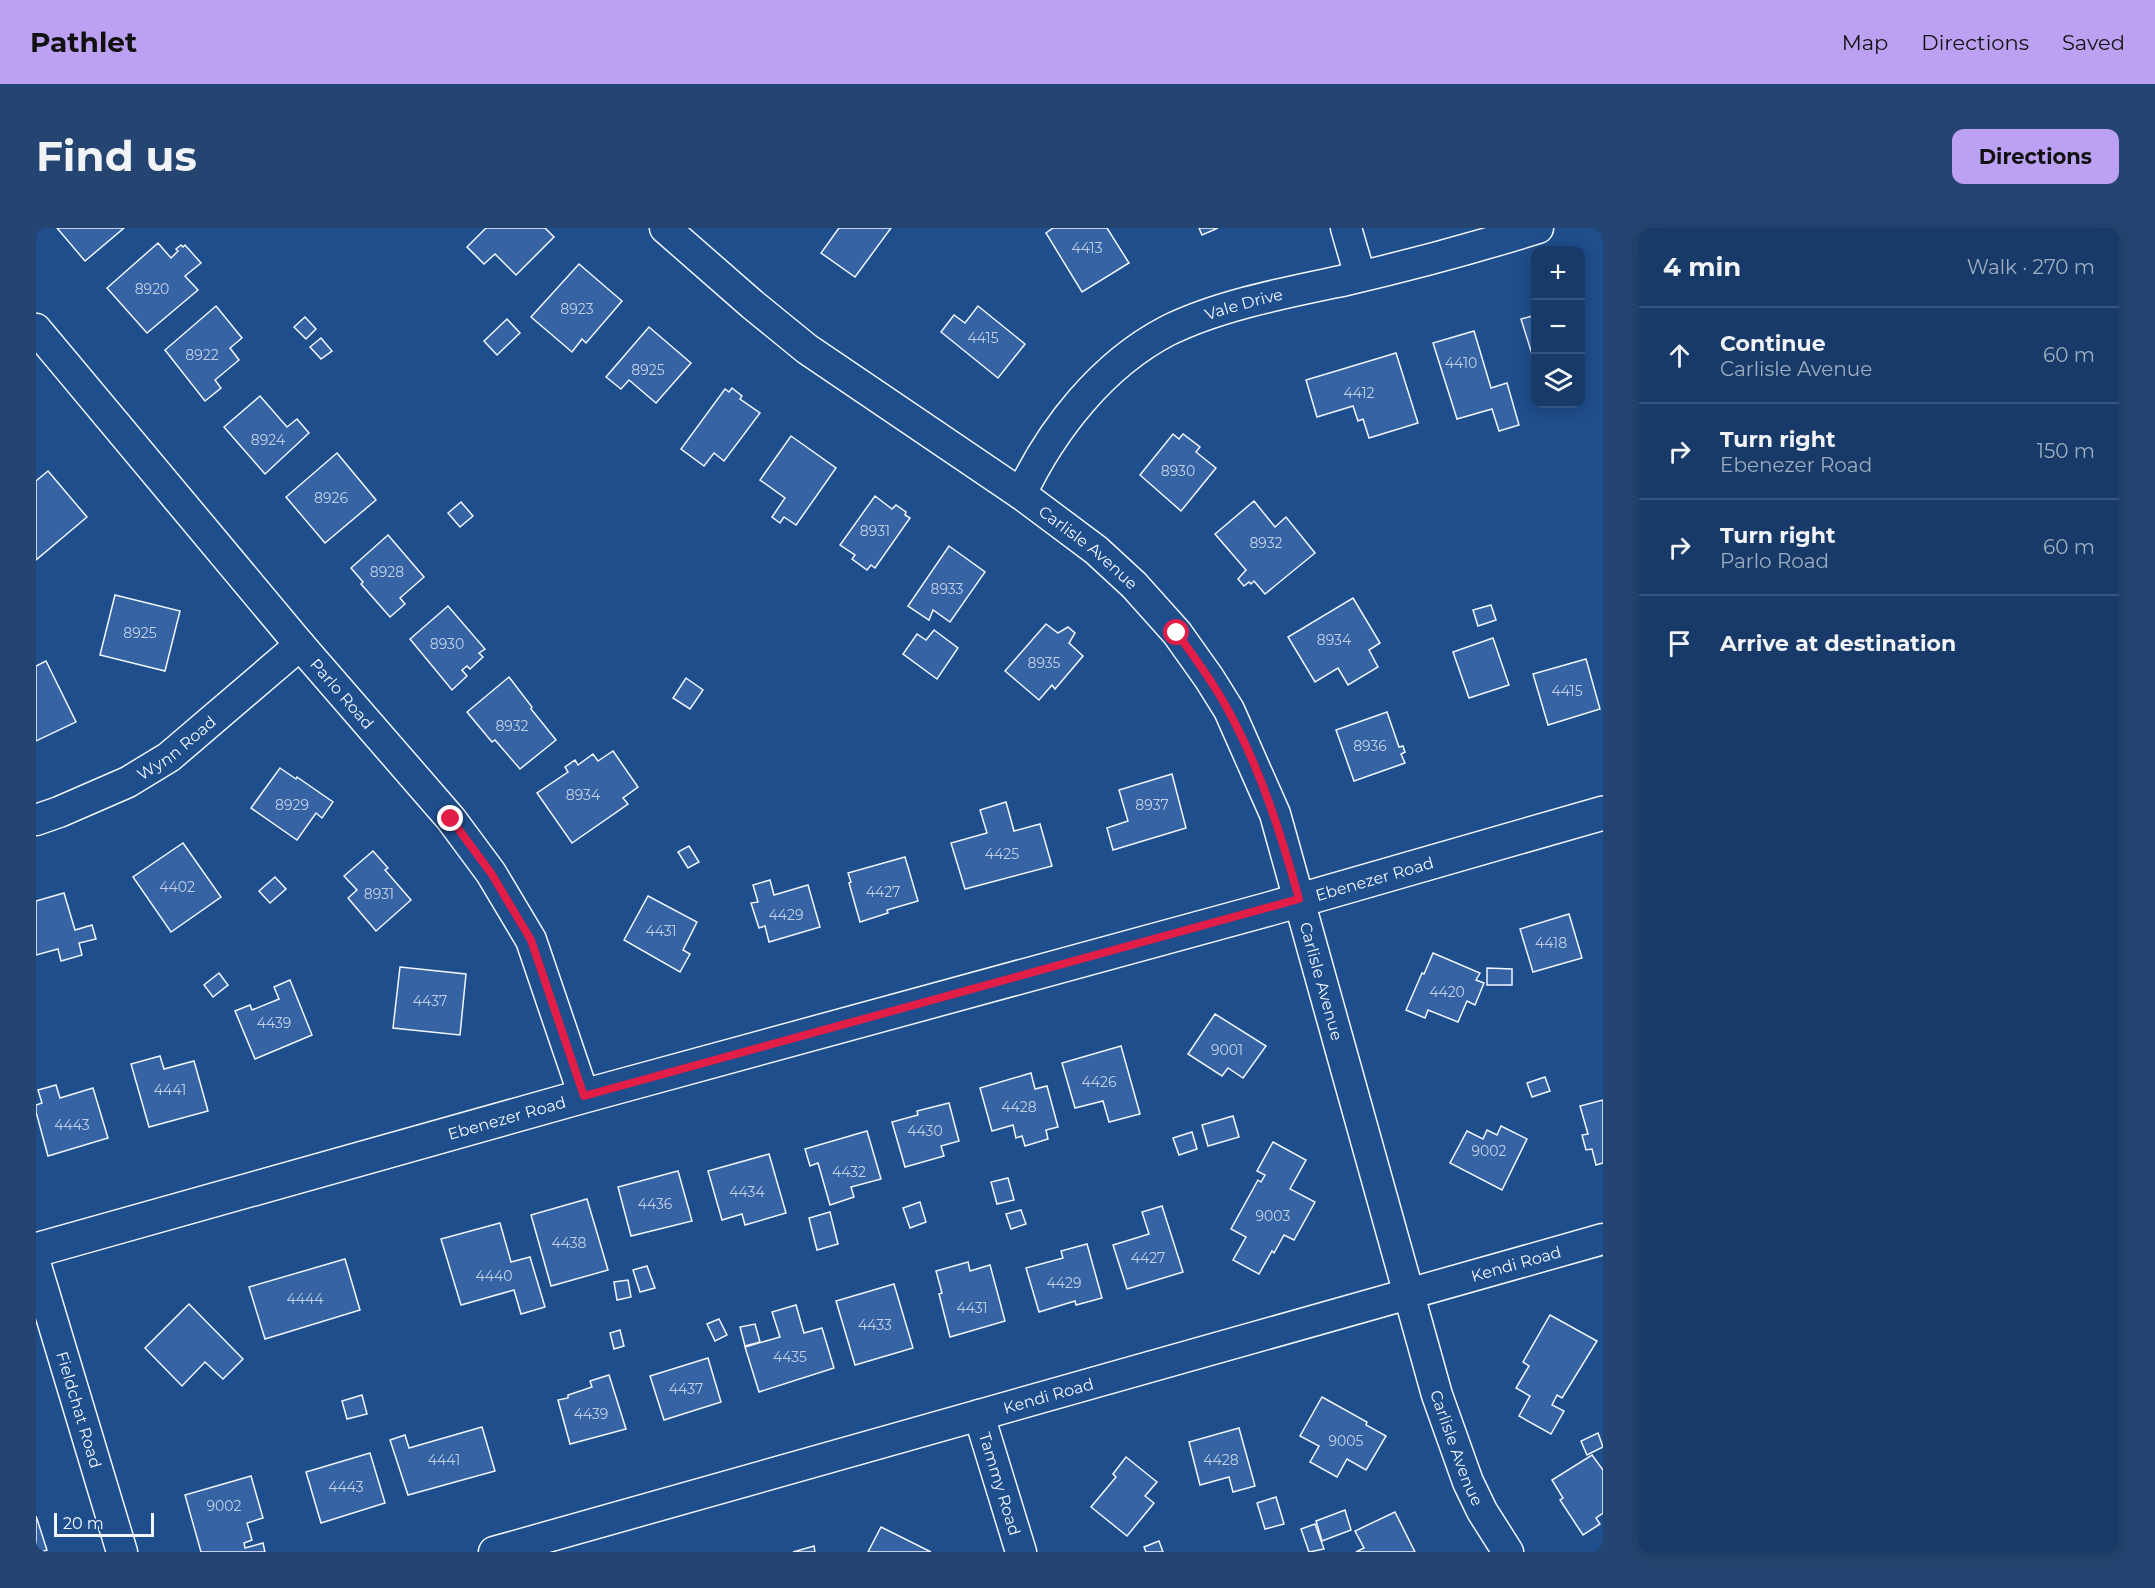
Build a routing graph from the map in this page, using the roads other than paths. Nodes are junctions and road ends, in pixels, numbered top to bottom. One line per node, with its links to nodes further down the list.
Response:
1 (665, 228): 6 (street, Carlisle Avenue)
2 (1346, 228): 4 (street)
3 (1538, 228): 4 (street, Vale Drive)
4 (1360, 276): 6 (street, Vale Drive)
5 (36, 329): 7 (street, Parlo Road)
6 (1021, 494): 10 (street, Carlisle Avenue)
7 (300, 645): 9 (street, Wynn Road); 11 (street, Parlo Road)
8 (1603, 813): 10 (street, Ebenezer Road)
9 (36, 820)
10 (1299, 899): 11 (street, Ebenezer Road); 15 (street, Carlisle Avenue)
11 (584, 1096): 13 (street, Ebenezer Road)
12 (1603, 1239): 15 (street, Kendi Road)
13 (36, 1250)
14 (36, 1266): 17 (street, Fieldchat Road)
15 (1410, 1293): 16 (street, Kendi Road); 20 (street, Carlisle Avenue)
16 (979, 1415): 18 (street, Kendi Road); 19 (street, Tammy Road)
17 (122, 1552)
18 (494, 1552)
19 (1021, 1552)
20 (1508, 1552)

